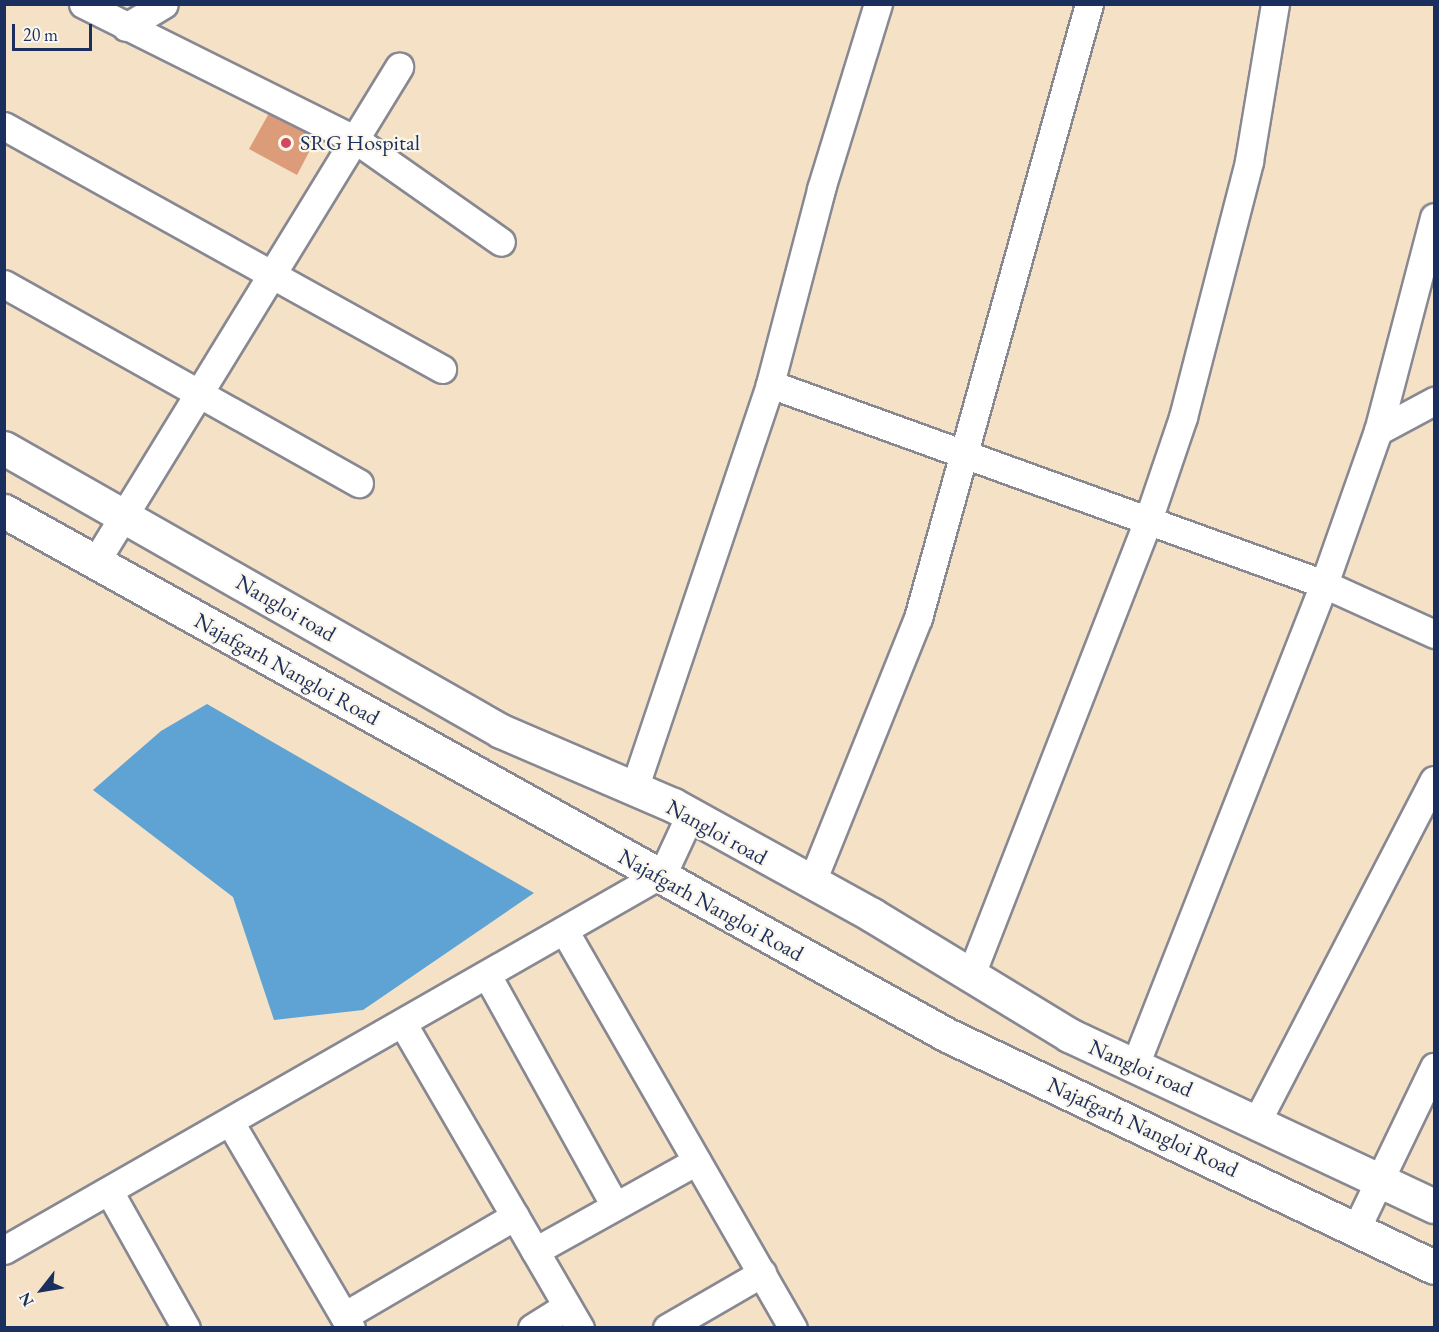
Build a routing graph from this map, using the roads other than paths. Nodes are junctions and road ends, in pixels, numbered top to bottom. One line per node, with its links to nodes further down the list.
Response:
1 (84, 4): 6 (street)
2 (164, 4): 6 (street)
3 (878, 4): 15 (street)
4 (1089, 4): 20 (street)
5 (1275, 4): 24 (street)
6 (126, 27): 9 (street)
7 (399, 67): 9 (street)
8 (4, 126): 12 (street)
9 (356, 140): 11 (street); 12 (street)
10 (1434, 217): 18 (street)
11 (501, 242)
12 (276, 272): 14 (street); 16 (street)
13 (4, 284): 16 (street)
14 (442, 369)
15 (770, 384): 20 (street); 29 (street)
16 (197, 396): 21 (street); 23 (street)
17 (1434, 401): 18 (street)
18 (1378, 432): 26 (street)
19 (4, 448): 23 (main road, Nangloi road)
20 (967, 455): 24 (street); 32 (street)
21 (360, 483)
22 (4, 511): 25 (main road, Najafgarh Nangloi Road)
23 (122, 515): 25 (street); 29 (main road, Nangloi road)
24 (1148, 523): 26 (street); 35 (street)
25 (96, 561): 31 (main road, Najafgarh Nangloi Road)
26 (1324, 584): 27 (street); 37 (street)
27 (1434, 634)
28 (1434, 780): 39 (street)
29 (634, 789): 30 (main road, Nangloi road)
30 (690, 815): 31 (street); 32 (main road, Nangloi road)
31 (663, 873): 33 (street); 47 (main road, Najafgarh Nangloi Road)
32 (811, 884): 35 (main road, Nangloi road)
33 (564, 930): 34 (street); 41 (street)
34 (487, 975): 36 (street); 44 (street)
35 (970, 977): 37 (main road, Nangloi road)
36 (403, 1024): 40 (street); 46 (street)
37 (1135, 1065): 39 (main road, Nangloi road)
38 (1434, 1067): 42 (street)
39 (1257, 1121): 42 (main road, Nangloi road)
40 (230, 1122): 43 (street); 53 (street)
41 (697, 1161): 44 (street); 51 (street)
42 (1379, 1179): 45 (main road, Nangloi road); 47 (street)
43 (109, 1191): 48 (street); 54 (street)
44 (615, 1206): 49 (street)
45 (1434, 1206)
46 (515, 1216): 49 (street); 53 (street)
47 (1356, 1229): 50 (main road, Najafgarh Nangloi Road)
48 (4, 1250)
49 (535, 1251): 52 (street)
50 (1434, 1267)
51 (762, 1274): 56 (street); 57 (street)
52 (573, 1317): 55 (street)
53 (348, 1322)
54 (186, 1328)
55 (532, 1328)
56 (667, 1328)
57 (793, 1328)

